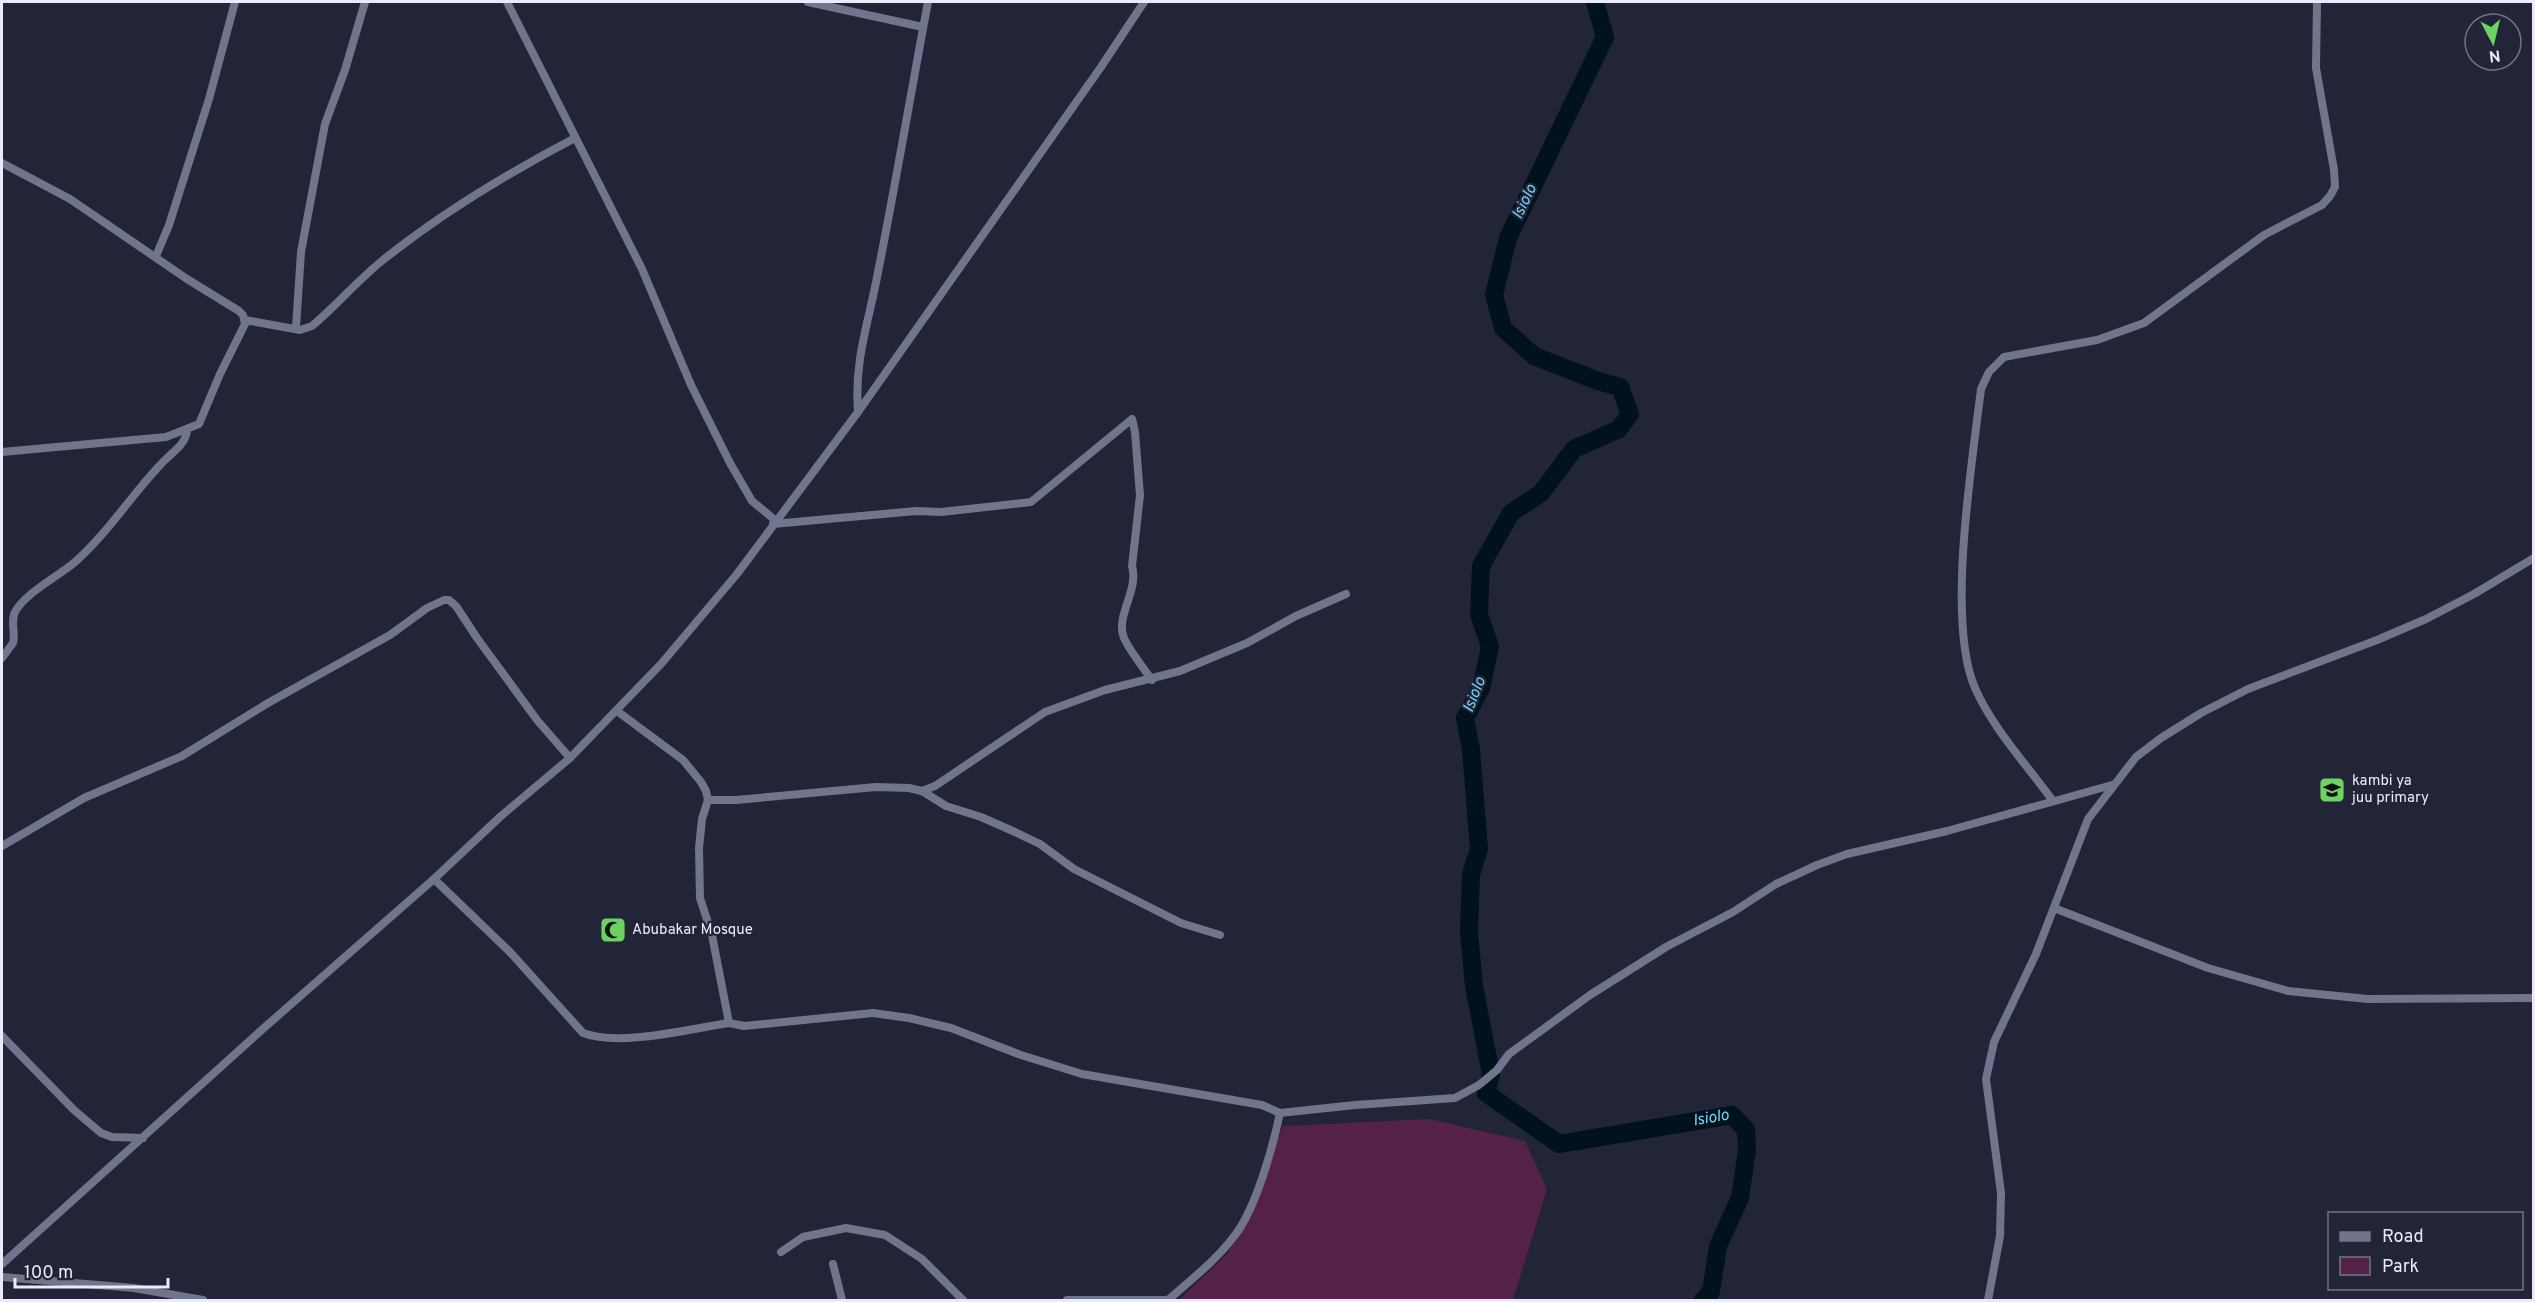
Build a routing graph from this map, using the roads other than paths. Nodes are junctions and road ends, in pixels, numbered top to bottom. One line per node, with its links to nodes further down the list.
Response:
1 (235, 2): 11 (street)
2 (365, 2): 13 (street)
3 (507, 2): 9 (street)
4 (808, 2): 8 (street)
5 (928, 2): 8 (street)
6 (1144, 2): 14 (street)
7 (2317, 2): 27 (street)
8 (923, 27): 14 (street)
9 (575, 138): 13 (street); 17 (street)
10 (2, 163): 11 (street)
11 (156, 256): 12 (street)
12 (245, 320): 13 (street); 15 (street)
13 (296, 327)
14 (858, 412): 17 (street)
15 (187, 430): 16 (street); 20 (street)
16 (2, 452)
17 (774, 522): 21 (street); 22 (street)
18 (2534, 558): 24 (street)
19 (1346, 594): 21 (street)
20 (2, 658)
21 (1152, 680): 25 (street)
22 (617, 711): 23 (street); 26 (street)
23 (570, 758): 28 (street); 29 (street)
24 (2112, 785): 27 (street); 30 (street)
25 (922, 791): 26 (street); 31 (street)
26 (708, 800): 33 (street)
27 (2053, 801): 35 (street)
28 (2, 846)
29 (434, 879): 33 (street); 36 (street)
30 (2054, 908): 32 (street); 46 (street)
31 (1220, 935)
32 (2534, 998)
33 (729, 1023): 35 (street)
34 (2, 1036): 36 (street)
35 (1280, 1113): 45 (street)
36 (143, 1138): 38 (street)
37 (781, 1252): 43 (street)
38 (2, 1264)
39 (833, 1264): 42 (street)
40 (2, 1277): 41 (street)
41 (203, 1300)
42 (842, 1300)
43 (963, 1300)
44 (1067, 1300): 45 (street)
45 (1169, 1300)
46 (1988, 1300)

